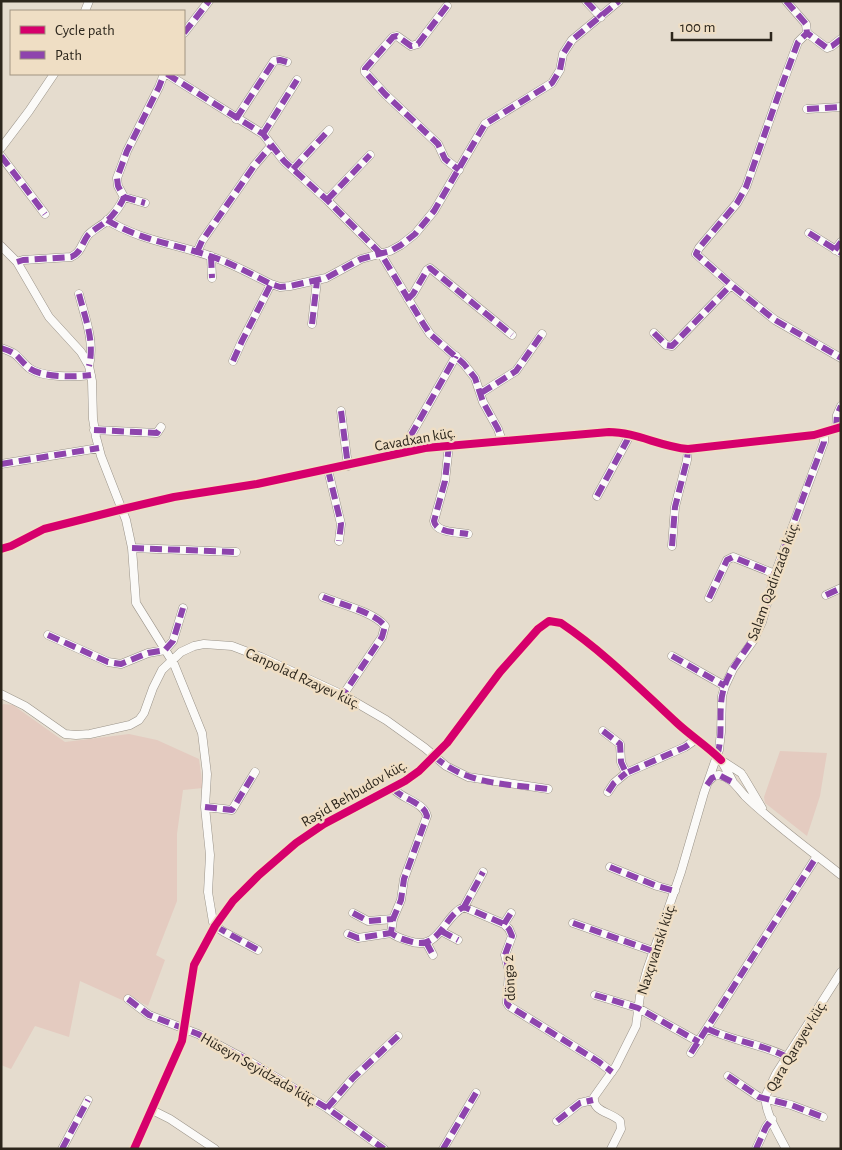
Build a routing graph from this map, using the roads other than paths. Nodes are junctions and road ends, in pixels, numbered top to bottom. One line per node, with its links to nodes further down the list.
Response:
1 (586, 1): 6 (street)
2 (619, 1): 6 (street)
3 (786, 1): 8 (street)
4 (206, 2): 7 (street)
5 (447, 6): 25 (street)
6 (601, 17): 25 (street)
7 (185, 32)
8 (807, 33): 9 (street); 42 (street)
9 (841, 39)
10 (287, 62): 17 (street)
11 (53, 75): 21 (street)
12 (165, 75): 26 (street)
13 (167, 75): 17 (street)
14 (298, 80): 19 (street)
15 (841, 107): 16 (street)
16 (807, 109)
17 (236, 118): 19 (street)
18 (329, 130): 24 (street)
19 (263, 134): 20 (street)
20 (270, 146): 24 (street); 34 (street)
21 (1, 148)
22 (370, 155): 27 (street)
23 (1, 156): 29 (street)
24 (293, 169): 27 (street)
25 (459, 170): 36 (street)
26 (124, 197): 28 (street); 30 (street)
27 (327, 200): 36 (street)
28 (145, 203)
29 (45, 214)
30 (107, 220): 34 (street); 38 (street)
31 (809, 233): 35 (street)
32 (841, 242): 35 (street)
33 (1, 246): 38 (street)
34 (197, 252): 37 (street)
35 (838, 252)
36 (381, 254): 40 (street); 44 (street)
37 (211, 256): 39 (street); 41 (street)
38 (17, 262): 53 (street)
39 (212, 278)
40 (317, 281): 41 (street); 45 (street)
41 (271, 284): 52 (street)
42 (731, 285): 46 (street); 51 (street)
43 (79, 294): 53 (street)
44 (408, 299): 48 (street); 50 (street)
45 (312, 324)
46 (654, 333)
47 (542, 334): 55 (street)
48 (512, 335)
49 (1, 348): 54 (street)
50 (456, 356): 55 (street); 67 (street)
51 (841, 358)
52 (233, 361)
53 (89, 366): 54 (street)
54 (92, 375): 60 (street)
55 (481, 393): 63 (street)
56 (841, 406): 59 (street)
57 (341, 411): 69 (street)
58 (161, 427): 60 (street)
59 (838, 428): 61 (street, Cavadxan küç.)
60 (94, 430): 65 (street)
61 (824, 433): 66 (street, Cavadxan küç.); 79 (street, Salam Qədirzadə küç.)
62 (630, 435): 63 (street, Cavadxan küç.); 66 (street, Cavadxan küç.); 71 (street)
63 (502, 441): 64 (street, Cavadxan küç.)
64 (450, 445): 67 (street, Cavadxan küç.); 73 (street)
65 (99, 448): 68 (street); 72 (street)
66 (688, 449): 75 (street)
67 (405, 453): 69 (street, Cavadxan küç.)
68 (1, 464)
69 (348, 466): 70 (street, Cavadxan küç.)
70 (328, 470): 72 (street, Cavadxan küç.); 74 (street)
71 (596, 496)
72 (123, 509): 76 (street); 77 (street, Cavadxan küç.)
73 (468, 534)
74 (339, 542)
75 (672, 546)
76 (132, 548): 78 (street); 86 (street)
77 (1, 550)
78 (236, 552)
79 (775, 574): 83 (street); 89 (street, Salam Qədirzadə küç.)
80 (841, 588): 81 (street)
81 (826, 595)
82 (323, 597): 91 (street)
83 (709, 598)
84 (183, 608): 86 (street)
85 (48, 635): 86 (street)
86 (165, 650): 88 (street)
87 (672, 656): 89 (street)
88 (172, 660): 90 (street, Canpolad Rzayev küç.); 91 (street, Canpolad Rzayev küç.); 104 (street)
89 (724, 686): 95 (street, Salam Qədirzadə küç.)
90 (2, 695)
91 (343, 695): 94 (street, Canpolad Rzayev küç.)
92 (603, 731): 97 (street)
93 (695, 740): 94 (street, Rəşid Behbudov küç.); 95 (street, Rəşid Behbudov küç.); 97 (street)
94 (434, 756): 101 (street, Rəşid Behbudov küç.); 102 (street, Canpolad Rzayev küç.)
95 (719, 758): 98 (street, Rəşid Behbudov küç.); 99 (street); 100 (street, Naxçıvanski küç.)
96 (255, 772): 104 (street)
97 (626, 773): 103 (street)
98 (742, 774): 99 (street); 105 (street)
99 (734, 782): 100 (street); 105 (street)
100 (707, 785): 110 (street, Naxçıvanski küç.)
101 (393, 788): 114 (street); 117 (street, Rəşid Behbudov küç.)
102 (548, 789)
103 (608, 792)
104 (205, 807): 117 (street)
105 (765, 814): 106 (street)
106 (817, 856): 109 (street); 131 (street)
107 (610, 866): 110 (street)
108 (483, 872): 111 (street)
109 (841, 875)
110 (674, 891): 124 (street, Naxçıvanski küç.)
111 (464, 907): 115 (street); 118 (street)
112 (353, 913): 114 (street)
113 (510, 913): 115 (street)
114 (393, 919): 119 (street)
115 (504, 924): 136 (street, döngə 2)
116 (573, 924): 124 (street)
117 (215, 926): 123 (street); 130 (street, Rəşid Behbudov küç.)
118 (441, 931): 121 (street); 122 (street)
119 (391, 933): 120 (street); 122 (street)
120 (348, 934)
121 (458, 940)
122 (426, 942): 125 (street)
123 (258, 950)
124 (653, 951): 129 (street, Naxçıvanski küç.)
125 (433, 955)
126 (841, 972): 135 (street, Qara Qarayev küç.)
127 (596, 995): 129 (street)
128 (128, 1000): 130 (street, Hüseyn Seyidzadə küç.)
129 (638, 1008): 133 (street); 136 (street, Naxçıvanski küç.)
130 (184, 1029): 142 (street, Hüseyn Seyidzadə küç.); 143 (street, Rəşid Behbudov küç.)
131 (708, 1029): 133 (street); 135 (street)
132 (398, 1036): 142 (street)
133 (698, 1042): 134 (street)
134 (691, 1053)
135 (787, 1058): 139 (street, Qara Qarayev küç.)
136 (612, 1072): 141 (street, Naxçıvanski küç.)
137 (728, 1076): 139 (street)
138 (476, 1093): 151 (street)
139 (765, 1099): 144 (street); 145 (street, Qara Qarayev küç.)
140 (88, 1100): 147 (street)
141 (594, 1100): 146 (street); 152 (street)
142 (327, 1108): 150 (street, Hüseyn Seyidzadə küç.)
143 (152, 1110): 148 (street, Rəşid Behbudov küç.); 149 (street)
144 (823, 1117)
145 (772, 1119): 153 (street); 154 (street, Qara Qarayev küç.)
146 (557, 1121)
147 (62, 1149)
148 (134, 1149)
149 (215, 1149)
150 (384, 1149)
151 (443, 1149)
152 (611, 1149)
153 (756, 1149)
154 (786, 1149)

